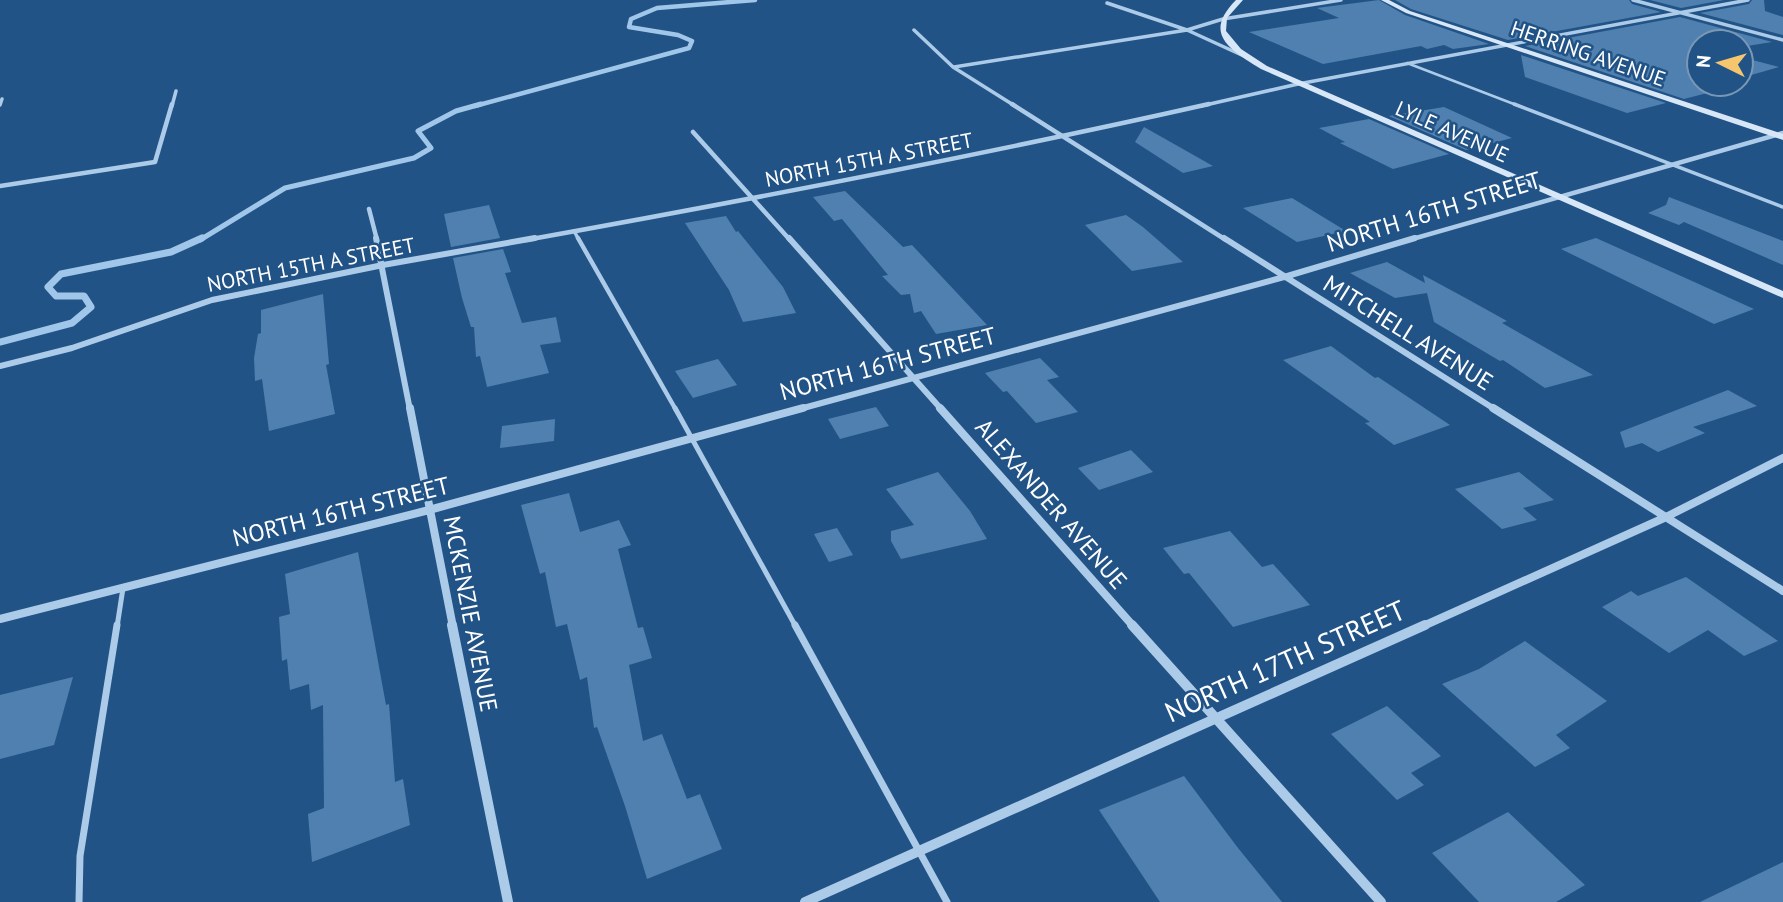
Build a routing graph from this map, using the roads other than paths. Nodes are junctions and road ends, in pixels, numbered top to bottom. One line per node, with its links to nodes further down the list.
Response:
1 (1240, 0): 8 (main road)
2 (1341, 0): 8 (street)
3 (1384, 0): 12 (main road, HERRING AVENUE)
4 (1633, 0): 7 (street)
5 (1748, 0): 7 (street, NORTH 15TH A STREET)
6 (1107, 3): 10 (street, LYLE AVENUE)
7 (1682, 14): 11 (street); 12 (street, NORTH 15TH A STREET)
8 (1223, 19): 10 (street); 13 (main road)
9 (914, 30): 15 (street, MITCHELL AVENUE)
10 (1187, 30): 13 (street, LYLE AVENUE); 15 (street)
11 (1783, 40)
12 (1506, 44): 14 (street, NORTH 15TH A STREET); 19 (main road, HERRING AVENUE)
13 (1247, 58): 16 (main road, LYLE AVENUE)
14 (1407, 63): 16 (street, NORTH 15TH A STREET); 21 (lane)
15 (953, 67): 20 (street, MITCHELL AVENUE)
16 (1298, 84): 20 (street, NORTH 15TH A STREET); 23 (main road, LYLE AVENUE)
17 (176, 91): 22 (street)
18 (693, 132): 24 (street, ALEXANDER AVENUE)
19 (1780, 135): 21 (street, NORTH 16TH STREET)
20 (1063, 137): 24 (street, NORTH 15TH A STREET); 29 (street, MITCHELL AVENUE)
21 (1669, 164): 23 (street, NORTH 16TH STREET); 25 (lane)
22 (0, 186)
23 (1556, 196): 29 (street, NORTH 16TH STREET); 30 (main road, LYLE AVENUE)
24 (754, 199): 27 (street, NORTH 15TH A STREET); 32 (street, ALEXANDER AVENUE)
25 (1783, 207)
26 (369, 209): 28 (street, MCKENZIE AVENUE)
27 (574, 231): 28 (street, NORTH 15TH A STREET); 33 (lane)
28 (383, 265): 31 (street, NORTH 15TH A STREET); 35 (street, MCKENZIE AVENUE)
29 (1284, 277): 32 (street, NORTH 16TH STREET); 36 (street, MITCHELL AVENUE)
30 (1783, 295)
31 (0, 366)
32 (914, 377): 33 (street, NORTH 16TH STREET); 40 (street, ALEXANDER AVENUE)
33 (692, 438): 35 (street, NORTH 16TH STREET); 41 (lane)
34 (1783, 458): 36 (street, NORTH 17TH STREET)
35 (429, 510): 37 (street, NORTH 16TH STREET); 43 (street, MCKENZIE AVENUE)
36 (1664, 518): 38 (street, MITCHELL AVENUE); 40 (street, NORTH 17TH STREET)
37 (123, 588): 39 (street, NORTH 16TH STREET); 42 (lane)
38 (1783, 591)
39 (0, 619)
40 (1214, 718): 41 (street, NORTH 17TH STREET); 46 (street, ALEXANDER AVENUE)
41 (919, 850): 44 (street, NORTH 17TH STREET); 45 (lane)
42 (79, 902)
43 (508, 902)
44 (804, 902)
45 (947, 902)
46 (1381, 902)

